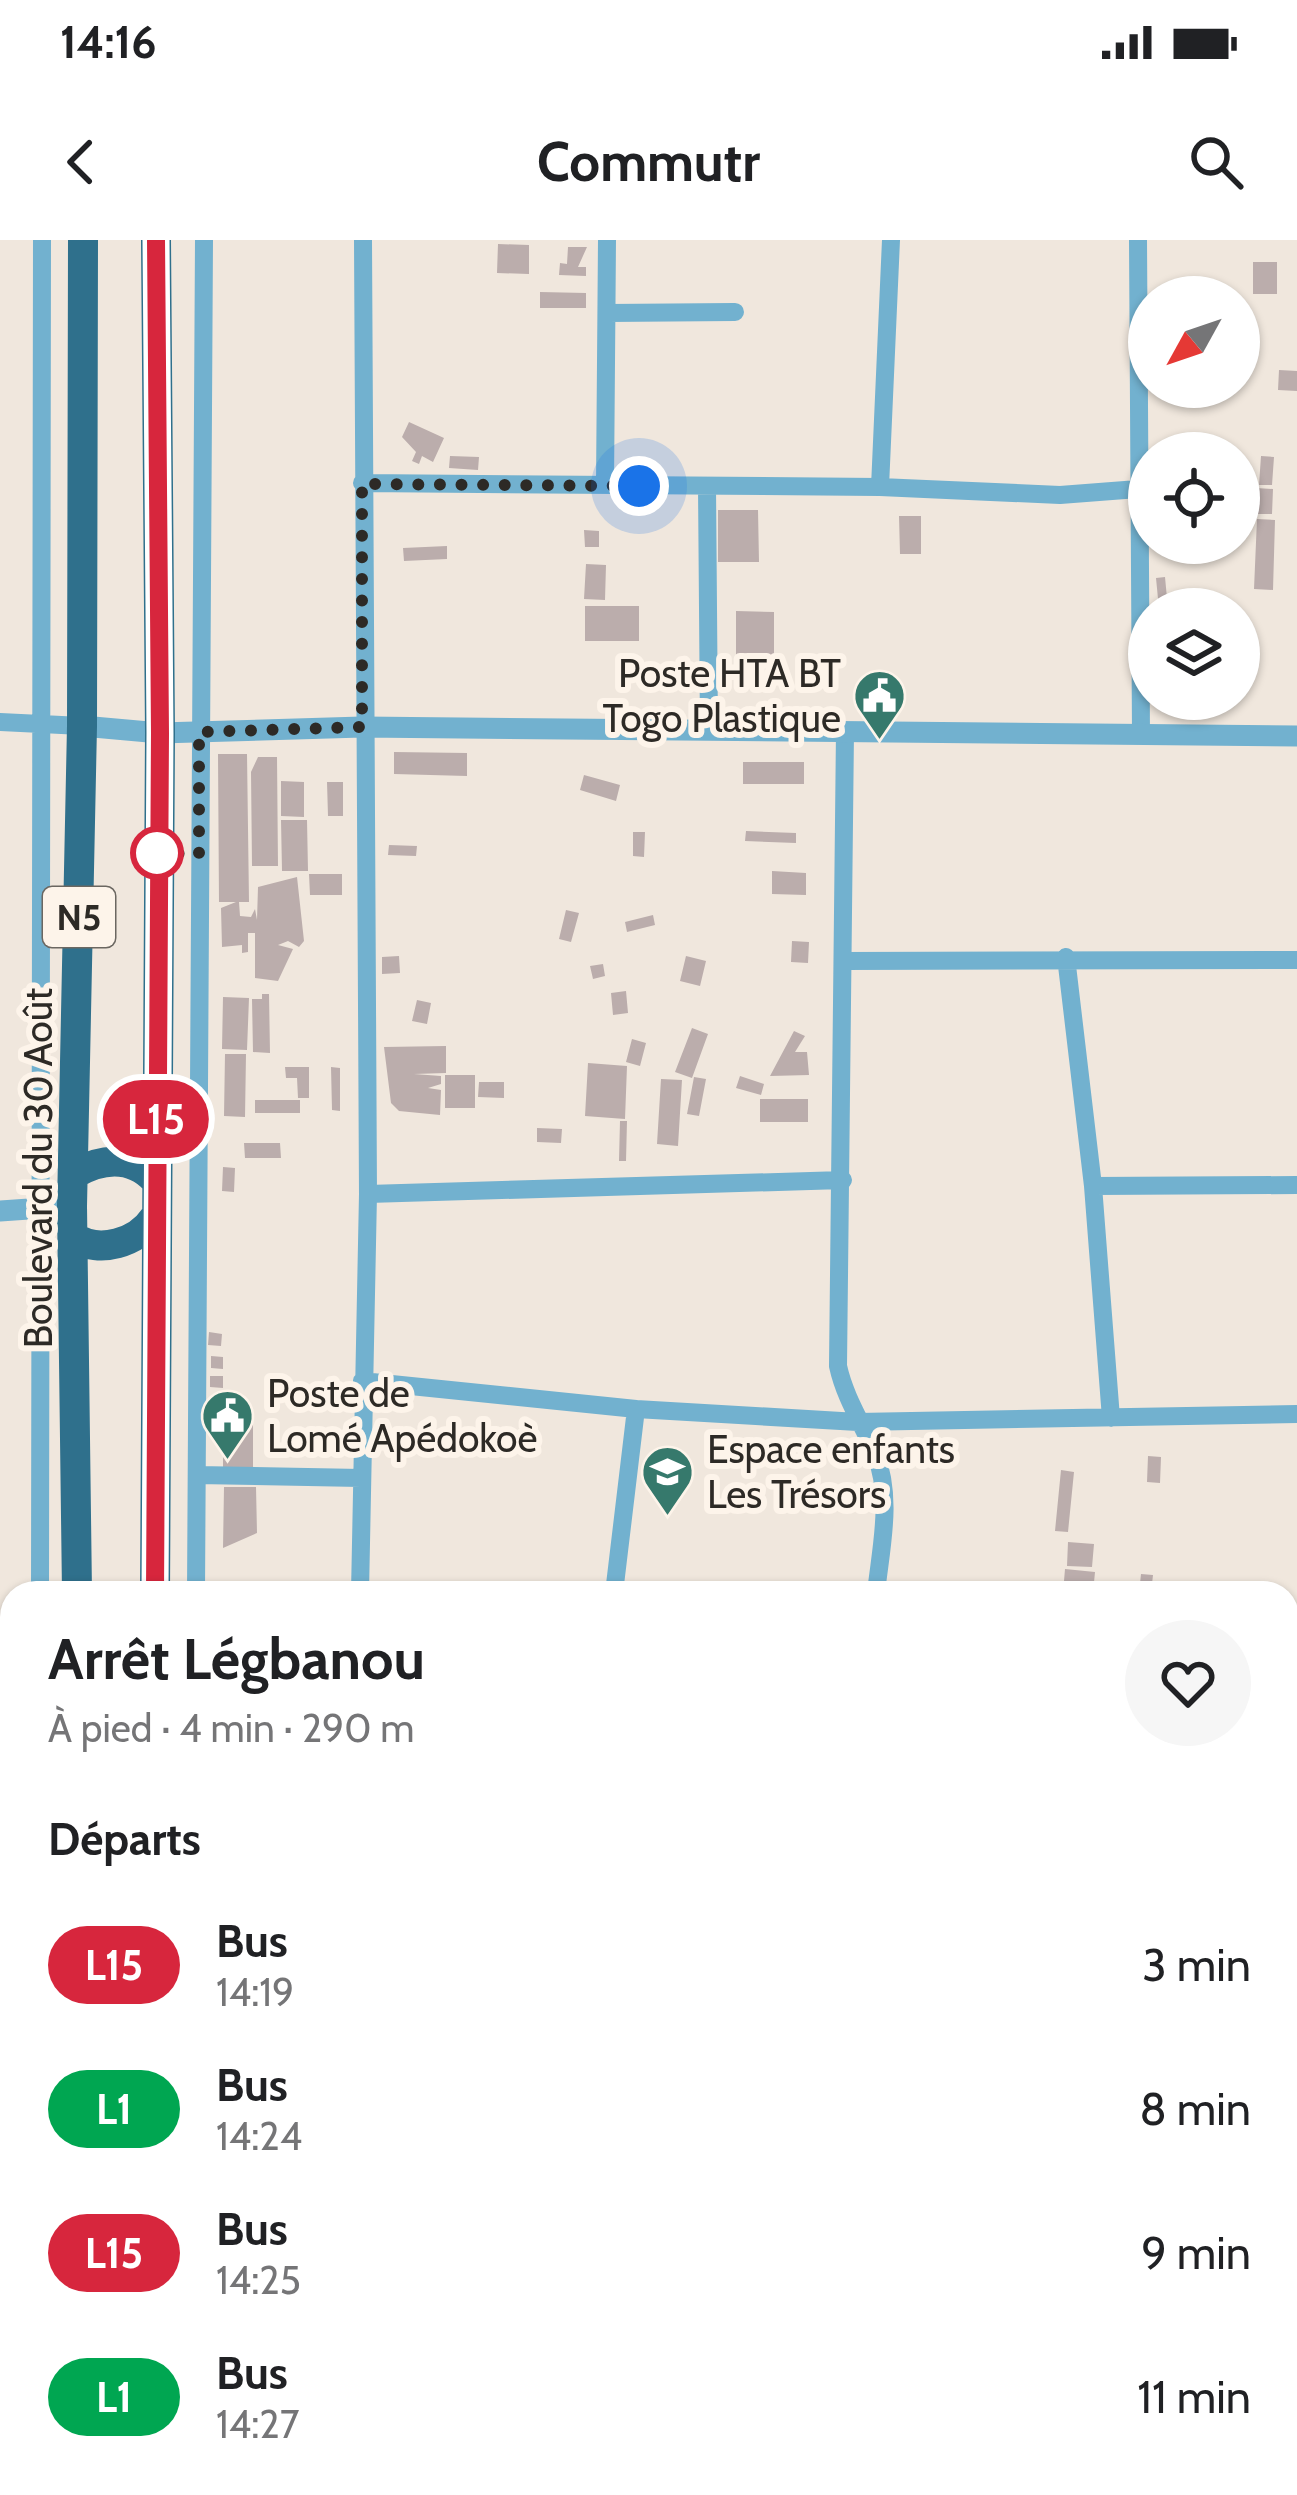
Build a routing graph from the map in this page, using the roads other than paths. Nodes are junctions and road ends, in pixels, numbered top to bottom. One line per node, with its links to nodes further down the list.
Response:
1 (42, 240): 19 (street)
2 (83, 240): 20 (highway, Boulevard du 30 Août / N5)
3 (156, 240): 25 (highway, N5)
4 (204, 240): 24 (street)
5 (364, 240): 12 (street)
6 (607, 240): 10 (street)
7 (891, 240): 15 (street)
8 (1138, 240): 11 (street)
9 (736, 312): 10 (street)
10 (607, 313): 13 (street)
11 (1138, 432)
12 (362, 484): 13 (street); 21 (street)
13 (605, 485): 14 (street)
14 (707, 486): 15 (street); 22 (street)
15 (880, 487): 16 (street)
16 (1128, 490)
17 (1139, 564): 26 (street)
18 (0, 722): 19 (street)
19 (39, 722): 20 (street); 36 (street)
20 (82, 726): 25 (street); 36 (highway, Boulevard du 30 Août / N5)
21 (362, 727): 22 (street); 24 (street); 35 (street)
22 (709, 730): 23 (street)
23 (845, 731): 26 (street); 30 (street)
24 (199, 732): 25 (street); 44 (street)
25 (160, 733): 31 (highway, N5)
26 (1141, 734): 27 (street)
27 (1297, 736)
28 (1066, 957): 29 (street); 30 (street); 34 (street)
29 (1297, 960)
30 (843, 961): 32 (street)
31 (155, 1180): 36 (highway); 38 (highway, N5)
32 (842, 1180): 35 (street); 43 (street)
33 (1297, 1185): 34 (street)
34 (1093, 1186): 42 (street)
35 (368, 1194): 39 (street)
36 (66, 1206): 37 (street); 38 (highway); 46 (street); 47 (highway, Boulevard du 30 Août / N5)
37 (0, 1211)
38 (154, 1218): 48 (highway, N5)
39 (362, 1382): 40 (street); 45 (street)
40 (636, 1409): 43 (street); 51 (street)
41 (1297, 1414): 42 (street)
42 (1111, 1418): 43 (street)
43 (858, 1421): 52 (street)
44 (197, 1475): 45 (street); 49 (street)
45 (361, 1478): 50 (street)
46 (41, 1581)
47 (77, 1581)
48 (155, 1581)
49 (196, 1581)
50 (360, 1581)
51 (615, 1581)
52 (877, 1581)

